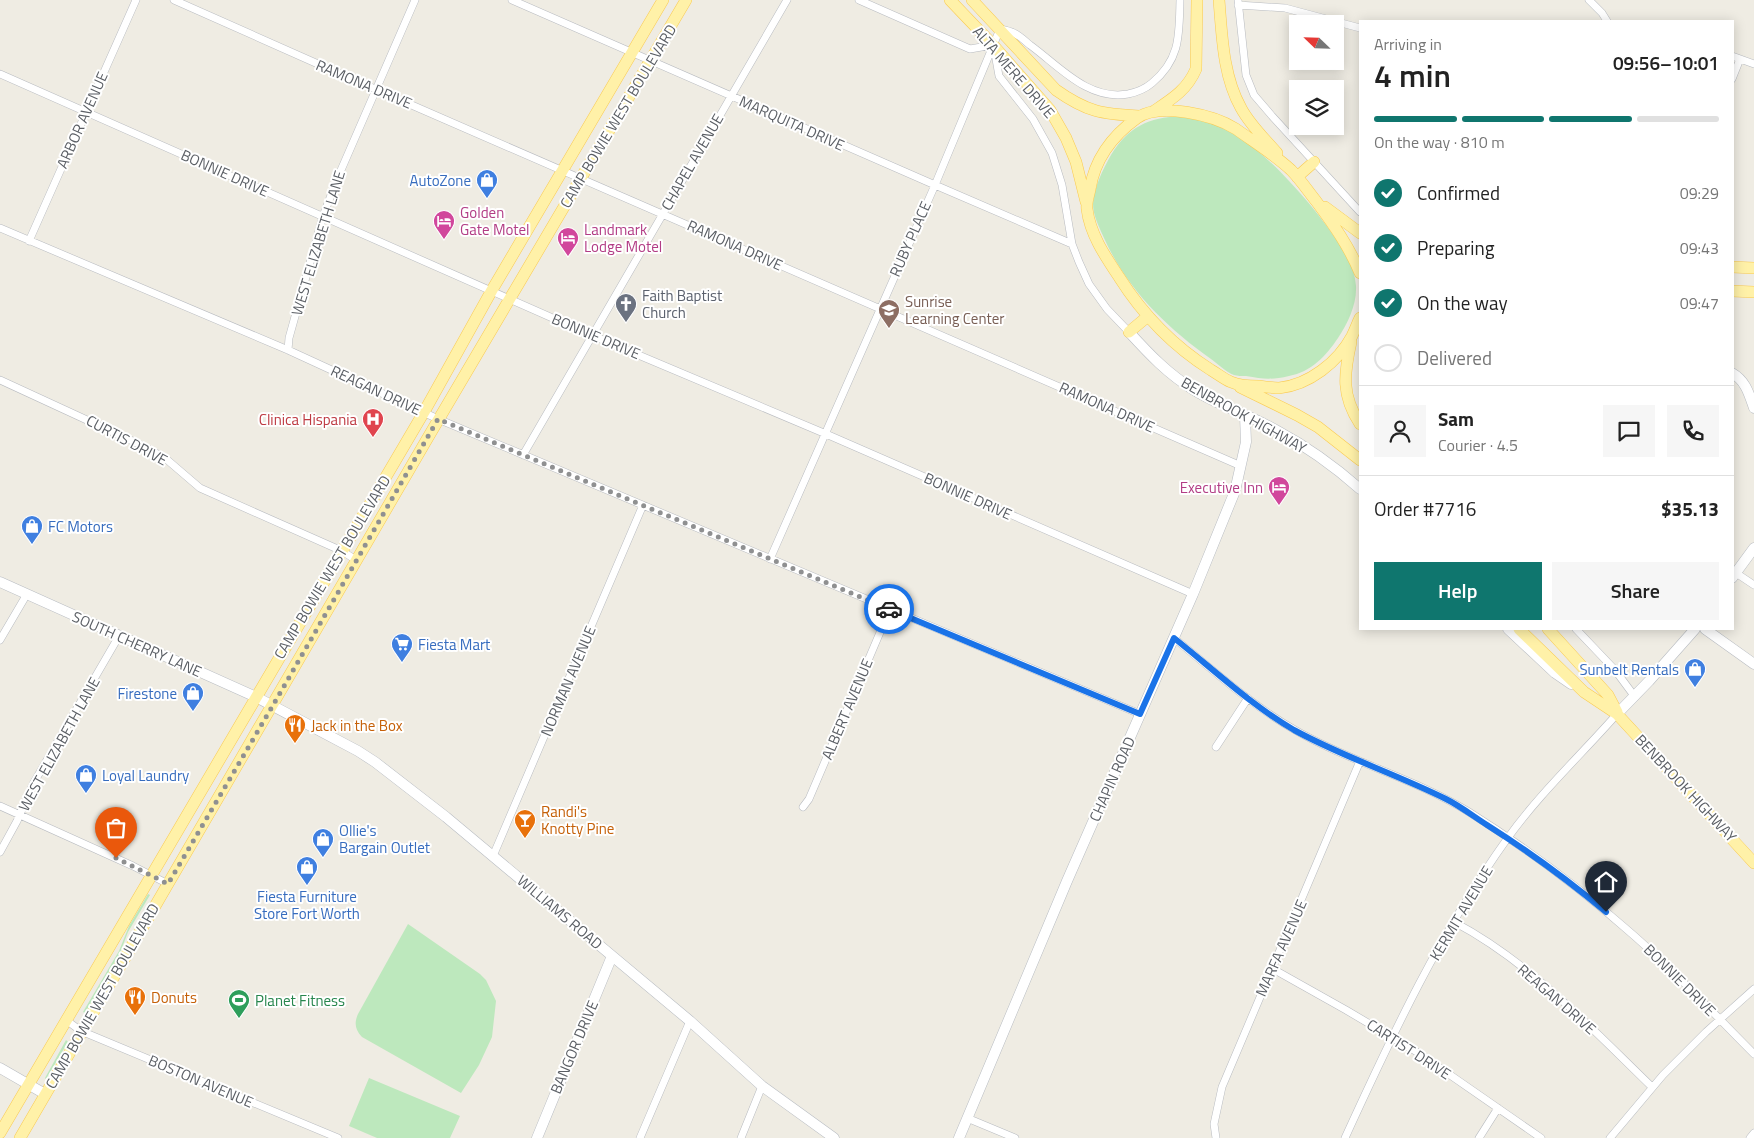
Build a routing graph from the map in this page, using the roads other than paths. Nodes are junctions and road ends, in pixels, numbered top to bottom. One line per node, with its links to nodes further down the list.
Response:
1 (136, 0): 27 (street, ARBOR AVENUE)
2 (174, 0): 25 (street, RAMONA DRIVE)
3 (415, 0): 25 (street, WEST ELIZABETH LANE)
4 (512, 0): 20 (street, MARQUITA DRIVE)
5 (664, 0): 20 (main road, CAMP BOWIE WEST BOULEVARD)
6 (686, 0): 22 (main road, CAMP BOWIE WEST BOULEVARD)
7 (786, 0): 26 (street, CHAPEL AVENUE)
8 (860, 0): 19 (street)
9 (950, 0): 19 (main road, ALTA MERE DRIVE)
10 (972, 0): 18 (main road, ALTA MERE DRIVE)
11 (1180, 0): 18 (street)
12 (1197, 0): 28 (main road)
13 (1219, 0): 32 (main road)
14 (1589, 0): 16 (street)
15 (1238, 2): 17 (street); 30 (street)
16 (1606, 20)
17 (1359, 28)
18 (1000, 29): 19 (street, RUBY PLACE); 29 (main road, ALTA MERE DRIVE)
19 (993, 45): 34 (street, RUBY PLACE); 35 (main road, ALTA MERE DRIVE); 42 (street, BENBROOK HIGHWAY)
20 (633, 52): 22 (street, MARQUITA DRIVE); 31 (main road, CAMP BOWIE WEST BOULEVARD)
21 (1736, 57): 23 (street)
22 (652, 60): 26 (street, MARQUITA DRIVE); 33 (main road, CAMP BOWIE WEST BOULEVARD)
23 (1754, 64)
24 (0, 74): 27 (street, BONNIE DRIVE)
25 (376, 89): 31 (street, RAMONA DRIVE); 38 (street, WEST ELIZABETH LANE)
26 (731, 96): 34 (street, MARQUITA DRIVE); 37 (street, CHAPEL AVENUE)
27 (87, 112): 38 (street, BONNIE DRIVE); 41 (street, ARBOR AVENUE)
28 (1152, 112): 29 (main road); 32 (main road)
29 (1139, 116): 35 (main road)
30 (1314, 162): 32 (main road); 36 (street)
31 (563, 170): 33 (street, RAMONA DRIVE); 46 (main road, CAMP BOWIE WEST BOULEVARD)
32 (1296, 176): 40 (main road); 45 (main road)
33 (580, 178): 37 (street, RAMONA DRIVE); 49 (main road, CAMP BOWIE WEST BOULEVARD)
34 (934, 185): 42 (street, MARQUITA DRIVE); 50 (street, RUBY PLACE)
35 (1087, 206): 51 (main road, ALTA MERE DRIVE)
36 (1359, 211)
37 (662, 214): 50 (street, RAMONA DRIVE); 54 (street, CHAPEL AVENUE)
38 (324, 216): 46 (street, BONNIE DRIVE); 56 (street, WEST ELIZABETH LANE)
39 (0, 228): 41 (street, REAGAN DRIVE)
40 (1359, 231)
41 (29, 241): 56 (street, REAGAN DRIVE)
42 (1072, 244): 53 (street, BENBROOK HIGHWAY)
43 (1734, 267): 44 (main road)
44 (1754, 268)
45 (1359, 270)
46 (492, 290): 49 (street, BONNIE DRIVE); 61 (main road, CAMP BOWIE WEST BOULEVARD)
47 (1734, 291): 48 (main road)
48 (1754, 292)
49 (510, 299): 54 (street, BONNIE DRIVE); 63 (main road, CAMP BOWIE WEST BOULEVARD)
50 (880, 308): 65 (street, RUBY PLACE); 68 (street, RAMONA DRIVE)
51 (1147, 317): 53 (main road); 59 (main road, BENBROOK HIGHWAY)
52 (1359, 320): 55 (main road)
53 (1129, 332): 62 (street, BENBROOK HIGHWAY)
54 (592, 335): 65 (street, BONNIE DRIVE); 66 (street, CHAPEL AVENUE)
55 (1352, 336): 59 (main road); 64 (main road)
56 (288, 350): 61 (street, REAGAN DRIVE)
57 (1734, 375): 60 (street)
58 (0, 380): 72 (street, CURTIS DRIVE)
59 (1232, 382): 67 (main road, BENBROOK HIGHWAY)
60 (1754, 408)
61 (424, 412): 63 (street, REAGAN DRIVE); 72 (main road, CAMP BOWIE WEST BOULEVARD)
62 (1245, 416): 68 (street, CHAPIN ROAD); 69 (street, BENBROOK HIGHWAY)
63 (438, 419): 66 (street, REAGAN DRIVE); 74 (main road, CAMP BOWIE WEST BOULEVARD)
64 (1359, 422)
65 (826, 434): 73 (street, RUBY PLACE); 79 (street, BONNIE DRIVE)
66 (522, 455): 70 (street, REAGAN DRIVE)
67 (1359, 459)
68 (1242, 466): 79 (street, CHAPIN ROAD)
69 (1359, 488)
70 (643, 505): 73 (street, REAGAN DRIVE); 105 (street, NORMAN AVENUE)
71 (1754, 548): 75 (street)
72 (342, 551): 74 (street, CURTIS DRIVE); 92 (main road, CAMP BOWIE WEST BOULEVARD)
73 (770, 559): 80 (street, REAGAN DRIVE)
74 (356, 560): 95 (main road, CAMP BOWIE WEST BOULEVARD)
75 (1734, 576): 77 (street)
76 (0, 582): 78 (street, SOUTH CHERRY LANE)
77 (1754, 585)
78 (27, 594): 87 (street, SOUTH CHERRY LANE); 89 (street)
79 (1193, 594): 88 (street, CHAPIN ROAD)
80 (890, 609): 96 (street, REAGAN DRIVE); 101 (street, ALBERT AVENUE)
81 (1509, 630): 91 (street, BENBROOK HIGHWAY)
82 (1521, 630): 91 (main road, BENBROOK HIGHWAY)
83 (1549, 630): 97 (main road, BENBROOK HIGHWAY)
84 (1577, 630): 93 (street)
85 (1694, 630): 93 (street)
86 (1707, 630): 90 (street)
87 (119, 636): 92 (street, SOUTH CHERRY LANE); 102 (street, WEST ELIZABETH LANE)
88 (1174, 638): 94 (street, BONNIE DRIVE); 96 (street, CHAPIN ROAD)
89 (0, 640)
90 (1754, 664)
91 (1584, 692): 97 (main road, BENBROOK HIGHWAY)
92 (256, 697): 95 (street, SOUTH CHERRY LANE); 107 (main road, CAMP BOWIE WEST BOULEVARD)
93 (1635, 697): 97 (street)
94 (1248, 698): 98 (street); 99 (street, BONNIE DRIVE)
95 (272, 707): 105 (street, WILLIAMS ROAD); 108 (main road, CAMP BOWIE WEST BOULEVARD)
96 (1140, 714): 125 (street, CHAPIN ROAD)
97 (1618, 714): 103 (street, KERMIT AVENUE); 106 (main road, BENBROOK HIGHWAY)
98 (1216, 747)
99 (1360, 761): 103 (street, BONNIE DRIVE); 111 (street, MARFA AVENUE)
100 (0, 806): 102 (street)
101 (803, 807)
102 (20, 814): 104 (street, WEST ELIZABETH LANE); 107 (street)
103 (1508, 838): 109 (street, KERMIT AVENUE); 114 (street, BONNIE DRIVE)
104 (0, 852)
105 (493, 856): 110 (street, WILLIAMS ROAD)
106 (1754, 863)
107 (152, 875): 108 (street); 113 (main road, CAMP BOWIE WEST BOULEVARD)
108 (168, 884): 116 (main road, CAMP BOWIE WEST BOULEVARD)
109 (1454, 922): 117 (street, KERMIT AVENUE); 122 (street, REAGAN DRIVE)
110 (612, 956): 115 (street, WILLIAMS ROAD); 130 (street, BANGOR DRIVE)
111 (1273, 968): 117 (street, CARTIST DRIVE); 136 (street, MARFA AVENUE)
112 (1754, 989): 114 (street)
113 (66, 1020): 116 (street, BOSTON AVENUE); 120 (main road, CAMP BOWIE WEST BOULEVARD)
114 (1720, 1020): 118 (street, BONNIE DRIVE); 122 (street)
115 (690, 1021): 121 (street, WILLIAMS ROAD); 131 (street)
116 (81, 1031): 123 (main road, CAMP BOWIE WEST BOULEVARD); 129 (street, BOSTON AVENUE)
117 (1392, 1037): 124 (street, CARTIST DRIVE); 137 (street, KERMIT AVENUE)
118 (1754, 1054)
119 (0, 1068): 120 (street)
120 (28, 1085): 123 (street); 126 (main road, CAMP BOWIE WEST BOULEVARD)
121 (762, 1086): 132 (street); 133 (street, WILLIAMS ROAD)
122 (1652, 1087): 140 (street)
123 (45, 1094): 128 (main road, CAMP BOWIE WEST BOULEVARD)
124 (1498, 1108): 138 (street); 139 (street, CARTIST DRIVE)
125 (967, 1118): 134 (street, CHAPIN ROAD); 135 (street)
126 (0, 1134)
127 (1754, 1134): 141 (street)
128 (20, 1138)
129 (338, 1138)
130 (537, 1138)
131 (640, 1138)
132 (741, 1138)
133 (834, 1138)
134 (958, 1138)
135 (1014, 1138)
136 (1216, 1138)
137 (1345, 1138)
138 (1479, 1138)
139 (1541, 1138)
140 (1610, 1138)
141 (1750, 1138)

